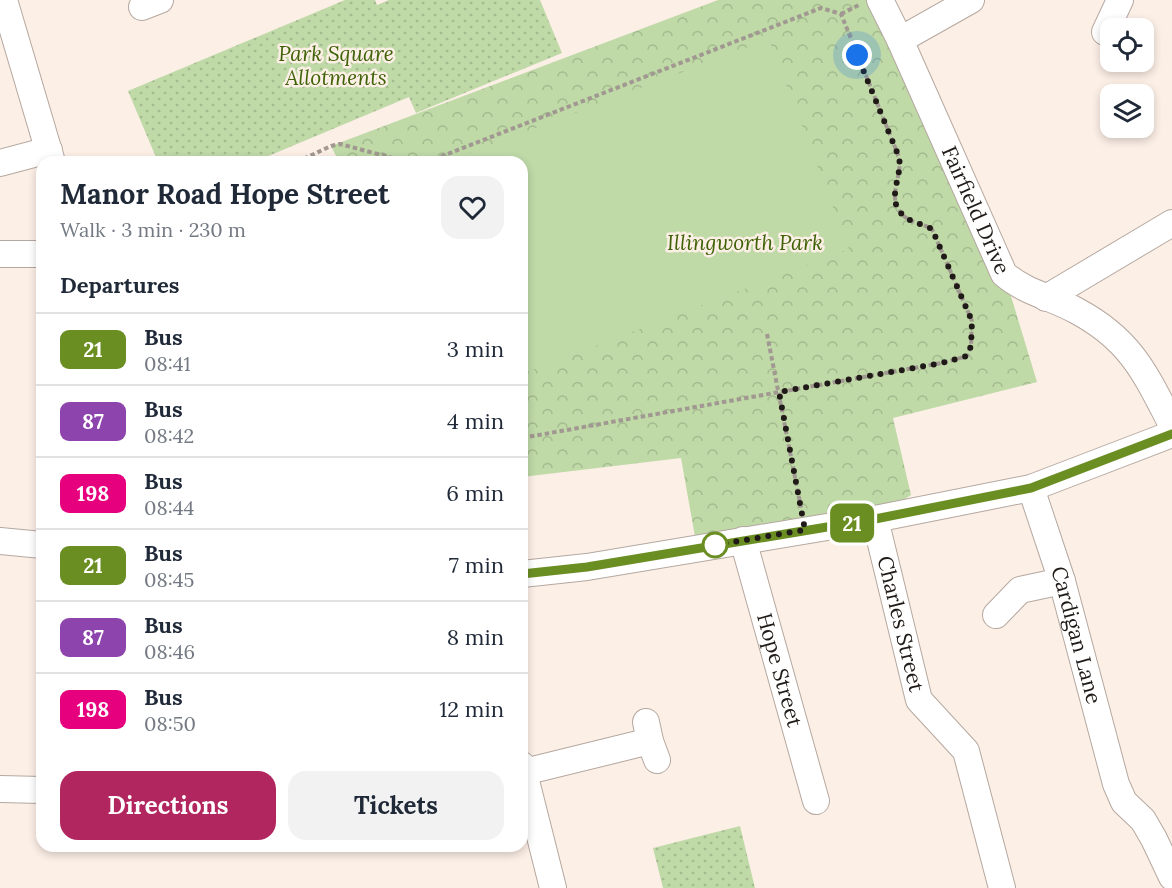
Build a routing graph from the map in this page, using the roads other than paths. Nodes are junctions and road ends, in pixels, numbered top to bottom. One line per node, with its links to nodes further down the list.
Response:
1 (4, 0): 7 (street)
2 (880, 0): 6 (street, Fairfield Drive)
3 (971, 0): 6 (street)
4 (1120, 0): 5 (street)
5 (1112, 18)
6 (900, 40): 13 (street, Fairfield Drive)
7 (50, 156)
8 (36, 158): 9 (street)
9 (0, 164)
10 (1172, 223): 13 (street)
11 (0, 254): 12 (street)
12 (36, 254)
13 (1046, 298): 14 (street, Fairfield Drive)
14 (1172, 425)
15 (1172, 434): 16 (street)
16 (1031, 488): 17 (street); 22 (street, Cardigan Lane)
17 (875, 519): 18 (street); 32 (street, Charles Street)
18 (743, 540): 21 (street); 29 (street, Hope Street)
19 (0, 541): 20 (street)
20 (36, 544)
21 (528, 573)
22 (1062, 581): 23 (street); 30 (street, Cardigan Lane)
23 (996, 615)
24 (651, 741): 25 (street)
25 (528, 775)
26 (2, 782): 27 (street)
27 (36, 789)
28 (528, 795): 31 (street)
29 (816, 801)
30 (1172, 877)
31 (553, 888)
32 (1002, 888)

